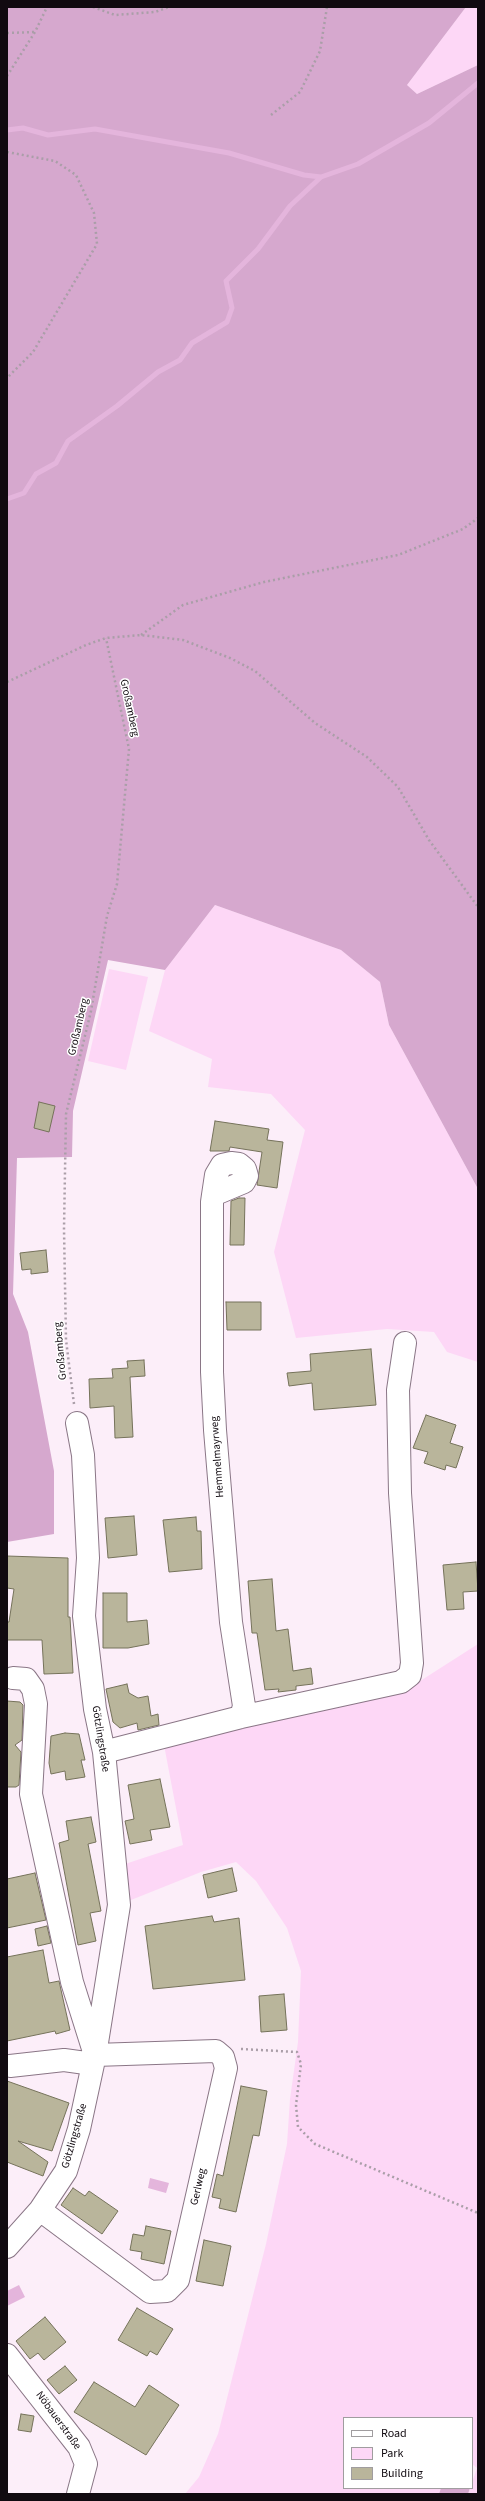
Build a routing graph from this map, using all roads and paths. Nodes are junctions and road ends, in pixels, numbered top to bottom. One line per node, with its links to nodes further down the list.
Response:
1 (47, 7): 5 (path)
2 (93, 7): 3 (path)
3 (169, 7)
4 (327, 7): 8 (path)
5 (35, 32): 6 (path); 7 (path)
6 (7, 33)
7 (7, 76)
8 (271, 115)
9 (7, 152): 10 (path)
10 (7, 378)
11 (478, 518): 12 (path)
12 (141, 634): 13 (path); 15 (path)
13 (106, 638): 14 (path); 18 (path, Großamberg)
14 (7, 682)
15 (478, 907)
16 (213, 1195): 20 (street, Hemmelmayrweg)
17 (405, 1344): 20 (street)
18 (77, 1423): 21 (street, Götzlingstraße)
19 (13, 1678): 23 (street)
20 (242, 1717): 21 (street)
21 (104, 1752): 23 (street, Götzlingstraße)
22 (223, 2056): 23 (street); 25 (street, Gerlweg); 26 (path)
23 (94, 2059): 24 (street); 25 (street, Götzlingstraße)
24 (10, 2066)
25 (40, 2210): 27 (street, Götzlingstraße)
26 (478, 2213)
27 (7, 2247)
28 (7, 2355): 29 (street, Nöbauerstraße)
29 (78, 2494)

